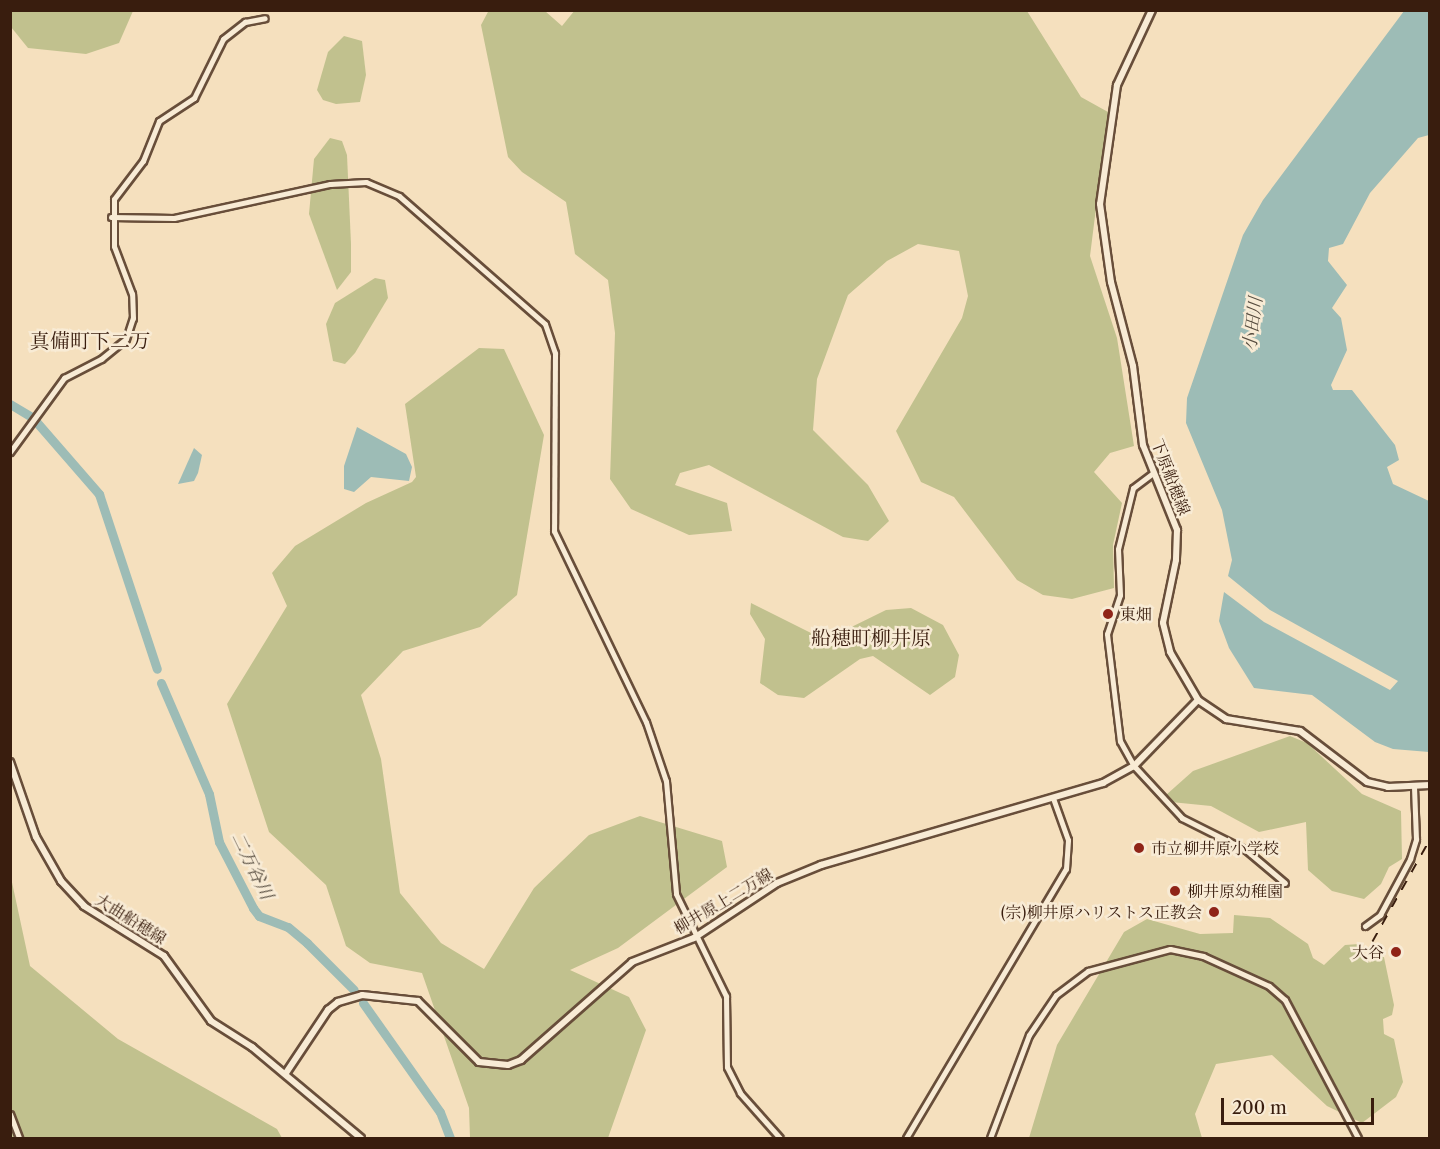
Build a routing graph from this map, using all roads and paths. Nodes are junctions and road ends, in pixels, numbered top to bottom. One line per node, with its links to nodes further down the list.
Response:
1 (1152, 10): 5 (main road, 下原船穂線)
2 (265, 18): 3 (street)
3 (111, 217): 4 (street); 14 (street)
4 (10, 452)
5 (1153, 473): 6 (main road, 下原船穂線); 8 (street)
6 (1198, 700): 8 (main road, 柳井原上二万線); 10 (main road, 下原船穂線)
7 (10, 762): 15 (main road, 大曲船穂線)
8 (1134, 766): 11 (main road, 柳井原上二万線); 12 (street)
9 (1430, 785): 10 (main road, 下原船穂線)
10 (1414, 787): 13 (street)
11 (1053, 798): 14 (main road, 柳井原上二万線); 20 (street)
12 (1285, 883)
13 (1365, 926)
14 (694, 938): 15 (main road, 柳井原上二万線); 19 (street)
15 (286, 1073): 18 (main road, 大曲船穂線)
16 (10, 1114): 17 (street)
17 (19, 1138)
18 (362, 1138)
19 (780, 1138)
20 (906, 1138)
21 (990, 1138): 22 (street)
22 (1358, 1138)

